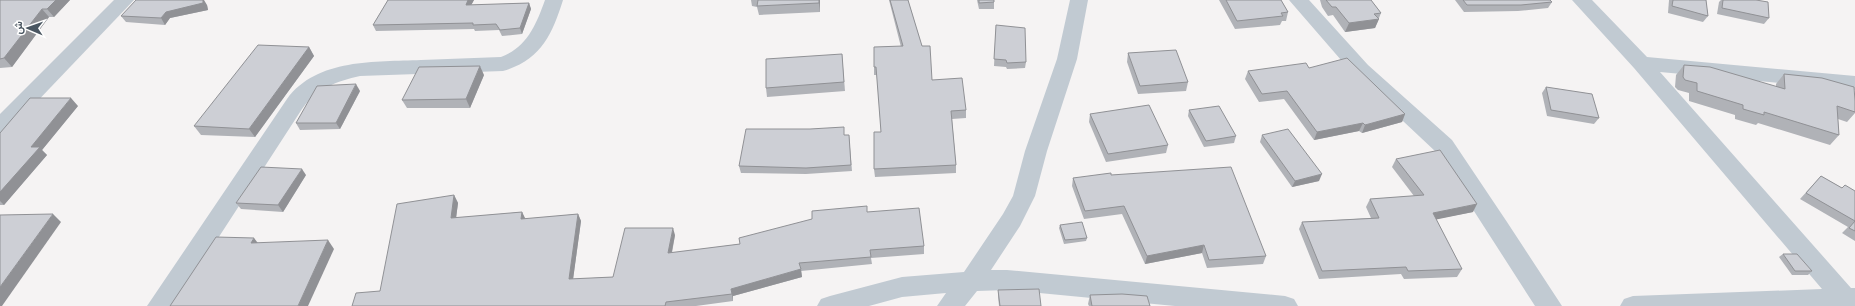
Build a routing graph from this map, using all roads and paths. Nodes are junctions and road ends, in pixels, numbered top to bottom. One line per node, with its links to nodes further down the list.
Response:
1 (125, 0): 8 (street)
2 (554, 0): 11 (street)
3 (1079, 0): 9 (street)
4 (1298, 0): 15 (street)
5 (1581, 0): 6 (street)
6 (1641, 63): 7 (street); 10 (street)
7 (1855, 83)
8 (0, 127)
9 (971, 281): 12 (street); 13 (street); 14 (street)
10 (1851, 300): 16 (street)
11 (160, 306)
12 (830, 306)
13 (950, 306)
14 (1286, 306)
15 (1549, 306)
16 (1633, 306)

